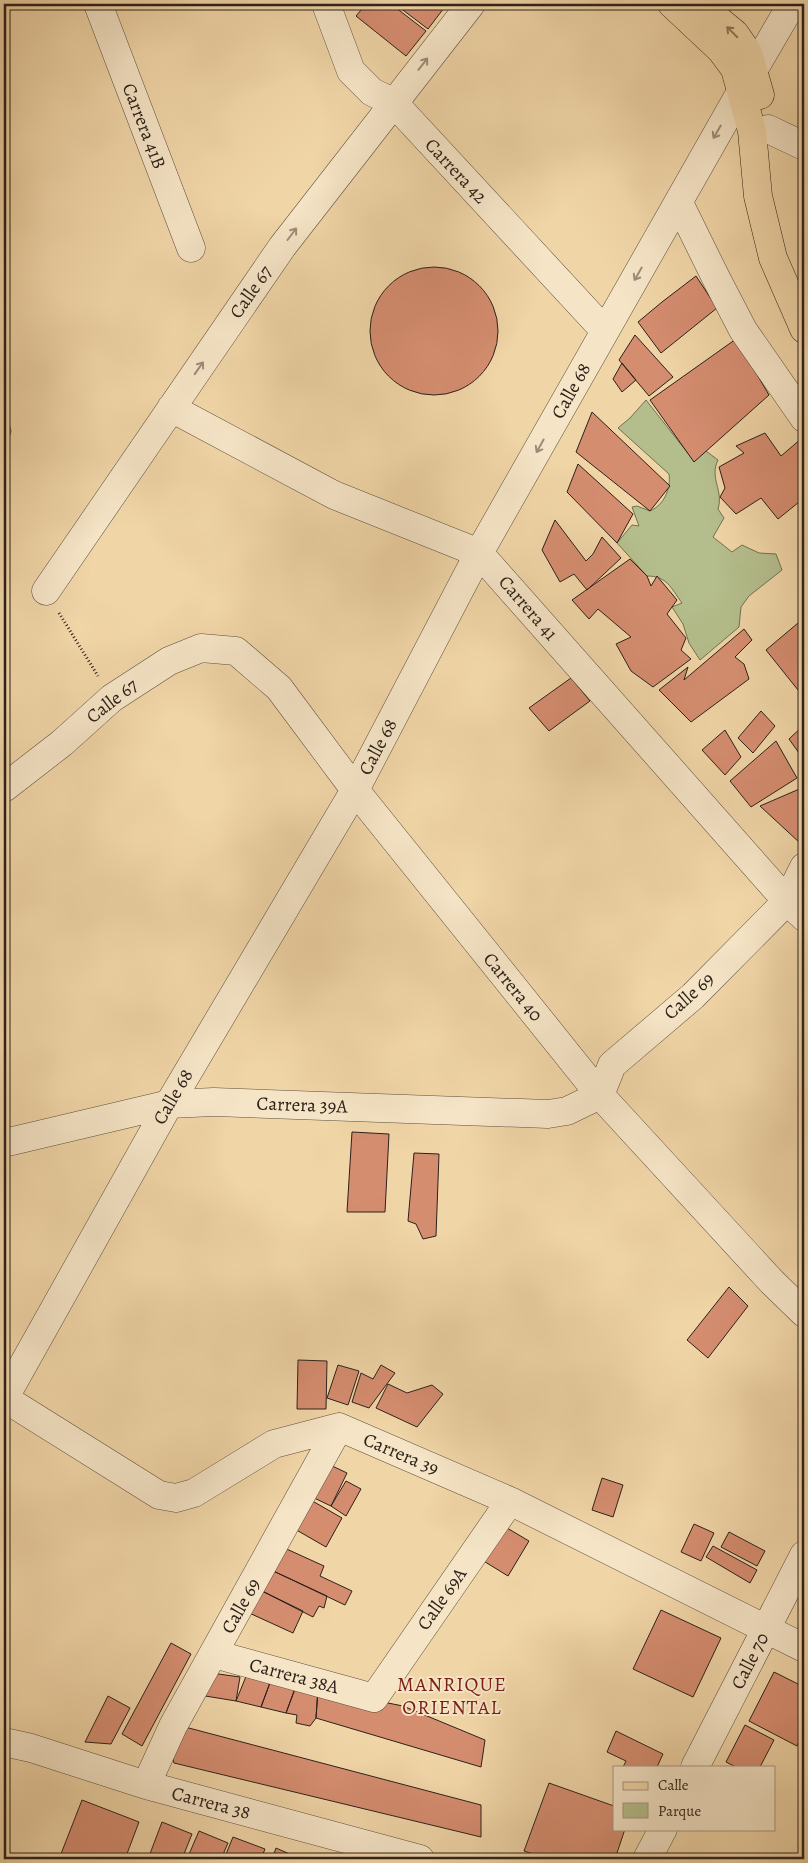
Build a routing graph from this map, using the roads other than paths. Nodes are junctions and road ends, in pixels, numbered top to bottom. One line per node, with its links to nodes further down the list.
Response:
1 (98, 4): 12 (street, Carrera 41B)
2 (326, 4): 8 (street, Carrera 42)
3 (471, 4): 8 (street, Calle 67, one-way to 3)
4 (672, 4): 7 (main road)
5 (699, 4): 7 (main road, one-way to 5)
6 (792, 4): 7 (street, Calle 68)
7 (748, 80): 9 (main road); 11 (street, Calle 68, one-way to 11); 14 (main road)
8 (393, 102): 15 (street, Carrera 42); 16 (street, Calle 67, one-way to 8)
9 (768, 129): 10 (street); 13 (main road)
10 (804, 146)
11 (679, 203): 15 (street, Calle 68, one-way to 15); 17 (street)
12 (190, 248)
13 (804, 293)
14 (804, 329)
15 (605, 331): 18 (street, Calle 68, one-way to 18)
16 (171, 408): 18 (street, Carrera 41); 19 (street, Calle 67)
17 (804, 418)
18 (479, 553): 22 (street, Calle 68); 24 (street, Carrera 41)
19 (46, 591)
20 (236, 651): 21 (street, Calle 67); 22 (street, Carrera 40)
21 (4, 788)
22 (355, 790): 25 (street, Carrera 40); 26 (street, Calle 68)
23 (804, 866): 24 (street, Calle 69)
24 (795, 909): 25 (street, Calle 69)
25 (600, 1095): 26 (street, Carrera 39A); 28 (street, Carrera 40)
26 (169, 1104): 27 (street, Carrera 39A); 29 (street, Calle 68)
27 (4, 1143)
28 (804, 1313)
29 (4, 1398): 30 (street, Carrera 39)
30 (339, 1428): 31 (street, Carrera 39); 35 (street, Calle 69)
31 (510, 1501): 33 (street, Carrera 39); 36 (street, Calle 69A)
32 (804, 1554): 33 (street, Calle 70)
33 (766, 1629): 34 (street, Carrera 39); 38 (street, Calle 70)
34 (804, 1648)
35 (214, 1654): 36 (street, Carrera 38A); 39 (street, Calle 69)
36 (374, 1698)
37 (4, 1742): 39 (street, Carrera 38)
38 (696, 1766)
39 (146, 1785): 41 (street, Carrera 38)
40 (662, 1830): 42 (street)
41 (420, 1859)
42 (647, 1859)

